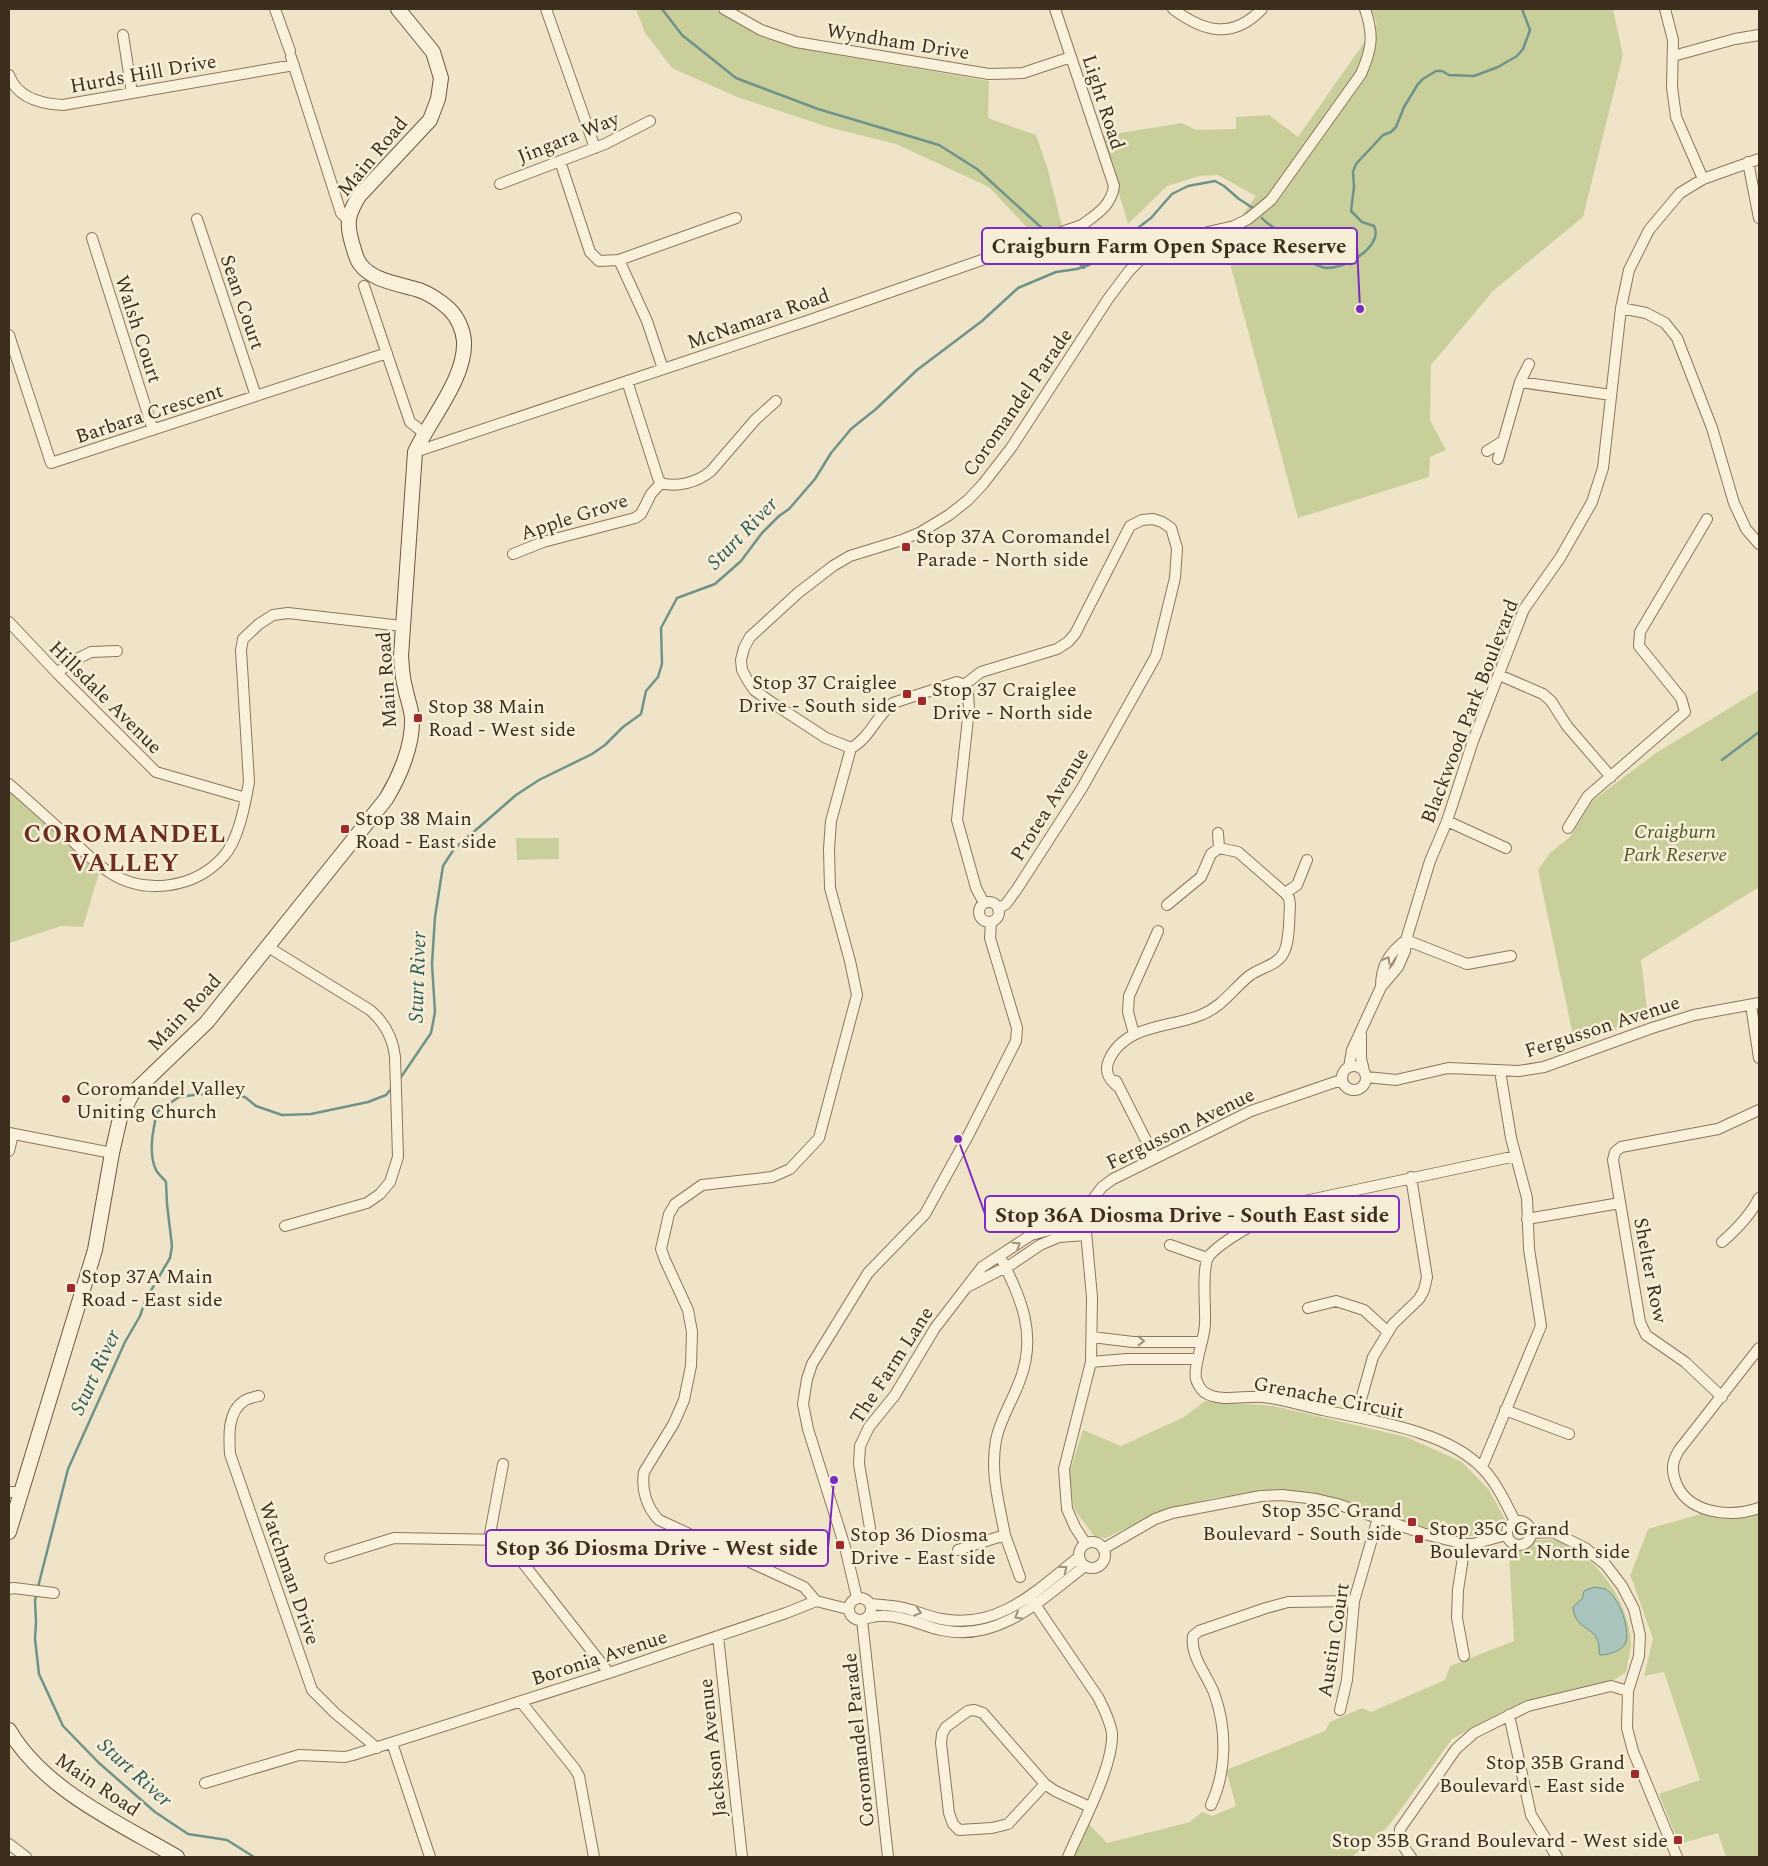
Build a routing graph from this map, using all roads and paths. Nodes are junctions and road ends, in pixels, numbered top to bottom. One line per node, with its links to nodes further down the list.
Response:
1 (275, 9): 13 (street)
2 (398, 9): 28 (main road, Main Road)
3 (546, 9): 18 (street)
4 (724, 9): 14 (street, Wyndham Drive)
5 (1055, 9): 14 (street, Light Road)
6 (1173, 9): 7 (street)
7 (1262, 9)
8 (1365, 9): 60 (street, Coromandel Parade)
9 (1665, 9): 12 (street)
10 (123, 35): 16 (street)
11 (1759, 35): 12 (street)
12 (1673, 56): 22 (street)
13 (291, 58): 16 (street, Hurds Hill Drive); 28 (street)
14 (1071, 58): 24 (street, Light Road)
15 (9, 75): 16 (street, Hurds Hill Drive)
16 (132, 93)
17 (650, 120): 18 (street, Jingara Way)
18 (595, 148): 20 (street, Jingara Way)
19 (1759, 159): 21 (street, Blackwood Park Boulevard)
20 (560, 161): 23 (street, Jingara Way); 30 (street)
21 (1748, 162): 22 (street, Blackwood Park Boulevard); 26 (street)
22 (1703, 179): 32 (street, Blackwood Park Boulevard)
23 (500, 184)
24 (1107, 205): 36 (street, McNamara Road)
25 (736, 218): 30 (street)
26 (1759, 218)
27 (197, 219): 40 (street, Sean Court)
28 (348, 220): 43 (main road, Main Road)
29 (92, 238): 42 (street, Walsh Court)
30 (620, 260): 36 (street)
31 (364, 286): 34 (street)
32 (1621, 308): 39 (street, Blackwood Park Boulevard); 52 (street)
33 (9, 334): 42 (street, Barbara Crescent)
34 (387, 353): 40 (street, Barbara Crescent); 43 (street)
35 (1529, 364): 38 (street)
36 (663, 369): 37 (street, McNamara Road)
37 (627, 381): 45 (street, McNamara Road); 48 (street)
38 (1520, 382): 39 (street); 44 (street)
39 (1611, 395): 58 (street, Blackwood Park Boulevard)
40 (256, 396): 42 (street, Barbara Crescent)
41 (776, 401): 48 (street)
42 (153, 430)
43 (424, 433): 45 (main road, Main Road)
44 (1503, 441): 46 (street); 47 (street)
45 (415, 452): 55 (main road, Main Road)
46 (1487, 452)
47 (1498, 459)
48 (661, 484): 53 (street, Apple Grove)
49 (1707, 519): 50 (street)
50 (1700, 531): 51 (street); 61 (street)
51 (1710, 536)
52 (1759, 544)
53 (513, 554)
54 (9, 622): 57 (street, Hillsdale Avenue)
55 (402, 626): 63 (street); 77 (main road, Main Road)
56 (117, 651): 57 (street)
57 (57, 673): 63 (street, Hillsdale Avenue)
58 (1499, 675): 61 (street); 64 (street, Blackwood Park Boulevard)
59 (964, 685): 60 (street); 71 (street); 73 (street, Protea Avenue)
60 (851, 748): 140 (street)
61 (1611, 777): 65 (street)
62 (9, 784): 63 (street)
63 (246, 798)
64 (1447, 821): 68 (street); 76 (street, Blackwood Park Boulevard)
65 (1568, 828)
66 (1218, 833): 67 (street)
67 (1218, 848): 70 (street); 72 (street)
68 (1506, 848)
69 (1307, 860): 70 (street)
70 (1285, 893): 80 (street)
71 (984, 904): 73 (street); 74 (street)
72 (1167, 905)
73 (998, 909): 74 (street)
74 (991, 922): 138 (street)
75 (1158, 931): 80 (street)
76 (1406, 940): 78 (street); 81 (street, Blackwood Park Boulevard)
77 (268, 947): 90 (main road, Main Road); 97 (street)
78 (1511, 956)
79 (1755, 1004): 82 (street); 84 (street, Fergusson Avenue)
80 (1134, 1034): 92 (street)
81 (1361, 1034): 83 (street, Blackwood Park Boulevard); 85 (street, Blackwood Park Boulevard)
82 (1759, 1058)
83 (1349, 1067): 85 (street); 86 (street)
84 (1500, 1071): 85 (street, Fergusson Avenue); 91 (street)
85 (1365, 1074): 86 (street)
86 (1341, 1080): 92 (street, Fergusson Avenue)
87 (1759, 1110): 95 (street, Shelter Row)
88 (11, 1133): 89 (street); 90 (street)
89 (9, 1151)
90 (112, 1153): 119 (main road, Main Road)
91 (1516, 1156): 93 (street); 96 (street)
92 (1155, 1158): 98 (street, Fergusson Avenue)
93 (1411, 1178): 102 (street); 106 (street)
94 (1759, 1198): 99 (street)
95 (1620, 1203): 96 (street, Shelter Row); 113 (street, Shelter Row)
96 (1527, 1219): 114 (street)
97 (286, 1226)
98 (1085, 1230): 101 (street, The Farm Lane, one-way to 98); 103 (street, The Farm Lane); 107 (street, Fergusson Avenue)
99 (1722, 1242)
100 (1170, 1245): 102 (street)
101 (1000, 1256): 103 (street); 104 (street, The Farm Lane)
102 (1207, 1258): 108 (street, Grenache Circuit)
103 (1006, 1268): 104 (street, The Farm Lane); 126 (street)
104 (967, 1287): 123 (street, The Farm Lane)
105 (1308, 1308): 106 (street)
106 (1388, 1332): 115 (street)
107 (1092, 1336): 108 (street, one-way to 108); 111 (street, Fergusson Avenue)
108 (1202, 1342): 110 (street, Grenache Circuit)
109 (1759, 1348): 113 (street)
110 (1198, 1359): 111 (street); 115 (street, Grenache Circuit)
111 (1091, 1362): 129 (street, Fergusson Avenue)
112 (259, 1396): 154 (street, Watchman Drive)
113 (1722, 1397): 120 (street)
114 (1505, 1410): 116 (street); 118 (street)
115 (1356, 1417): 118 (street, Grenache Circuit)
116 (1569, 1434)
117 (504, 1464): 128 (street)
118 (1482, 1467): 122 (street, Grenache Circuit)
119 (15, 1492): 124 (main road, Main Road)
120 (1759, 1508)
121 (1378, 1518): 130 (street); 131 (street); 141 (street, Austin Court)
122 (1515, 1521): 125 (street); 127 (street)
123 (870, 1528)
124 (9, 1532)
125 (1531, 1533): 127 (street); 148 (street)
126 (1005, 1535): 132 (street); 135 (street)
127 (1506, 1535): 130 (street)
128 (489, 1539): 133 (street); 147 (street)
129 (1086, 1544): 131 (street); 134 (street)
130 (1465, 1544): 146 (street)
131 (1103, 1549): 134 (street)
132 (958, 1550)
133 (330, 1558)
134 (1082, 1562): 139 (street)
135 (1020, 1577)
136 (9, 1589): 137 (street)
137 (54, 1593)
138 (858, 1598): 142 (street); 143 (street)
139 (1032, 1600): 142 (street, one-way to 139); 144 (street, one-way to 144); 158 (street)
140 (816, 1601): 143 (street); 145 (street, Boronia Avenue)
141 (1354, 1601): 150 (street, Austin Court); 157 (street)
142 (870, 1604): 144 (street)
143 (848, 1609): 144 (street)
144 (865, 1619): 165 (street, Coromandel Parade)
145 (718, 1636): 147 (street, Boronia Avenue); 164 (street, Jackson Avenue)
146 (1464, 1656)
147 (609, 1672): 149 (street, Boronia Avenue)
148 (1628, 1691): 151 (street); 169 (street)
149 (520, 1702): 153 (street, Boronia Avenue); 163 (street)
150 (1340, 1710)
151 (1509, 1715): 167 (street); 168 (street)
152 (9, 1730): 161 (main road, Main Road)
153 (392, 1743): 154 (street, Boronia Avenue); 162 (street)
154 (377, 1748): 155 (street, Boronia Avenue)
155 (205, 1783)
156 (1045, 1784): 156 (street); 158 (street)
157 (1211, 1805)
158 (1090, 1807): 166 (street)
159 (9, 1844): 160 (street)
160 (26, 1857)
161 (177, 1857)
162 (430, 1857)
163 (594, 1857)
164 (742, 1857)
165 (888, 1857)
166 (1068, 1857)
167 (1412, 1857)
168 (1557, 1857)
169 (1677, 1857)

